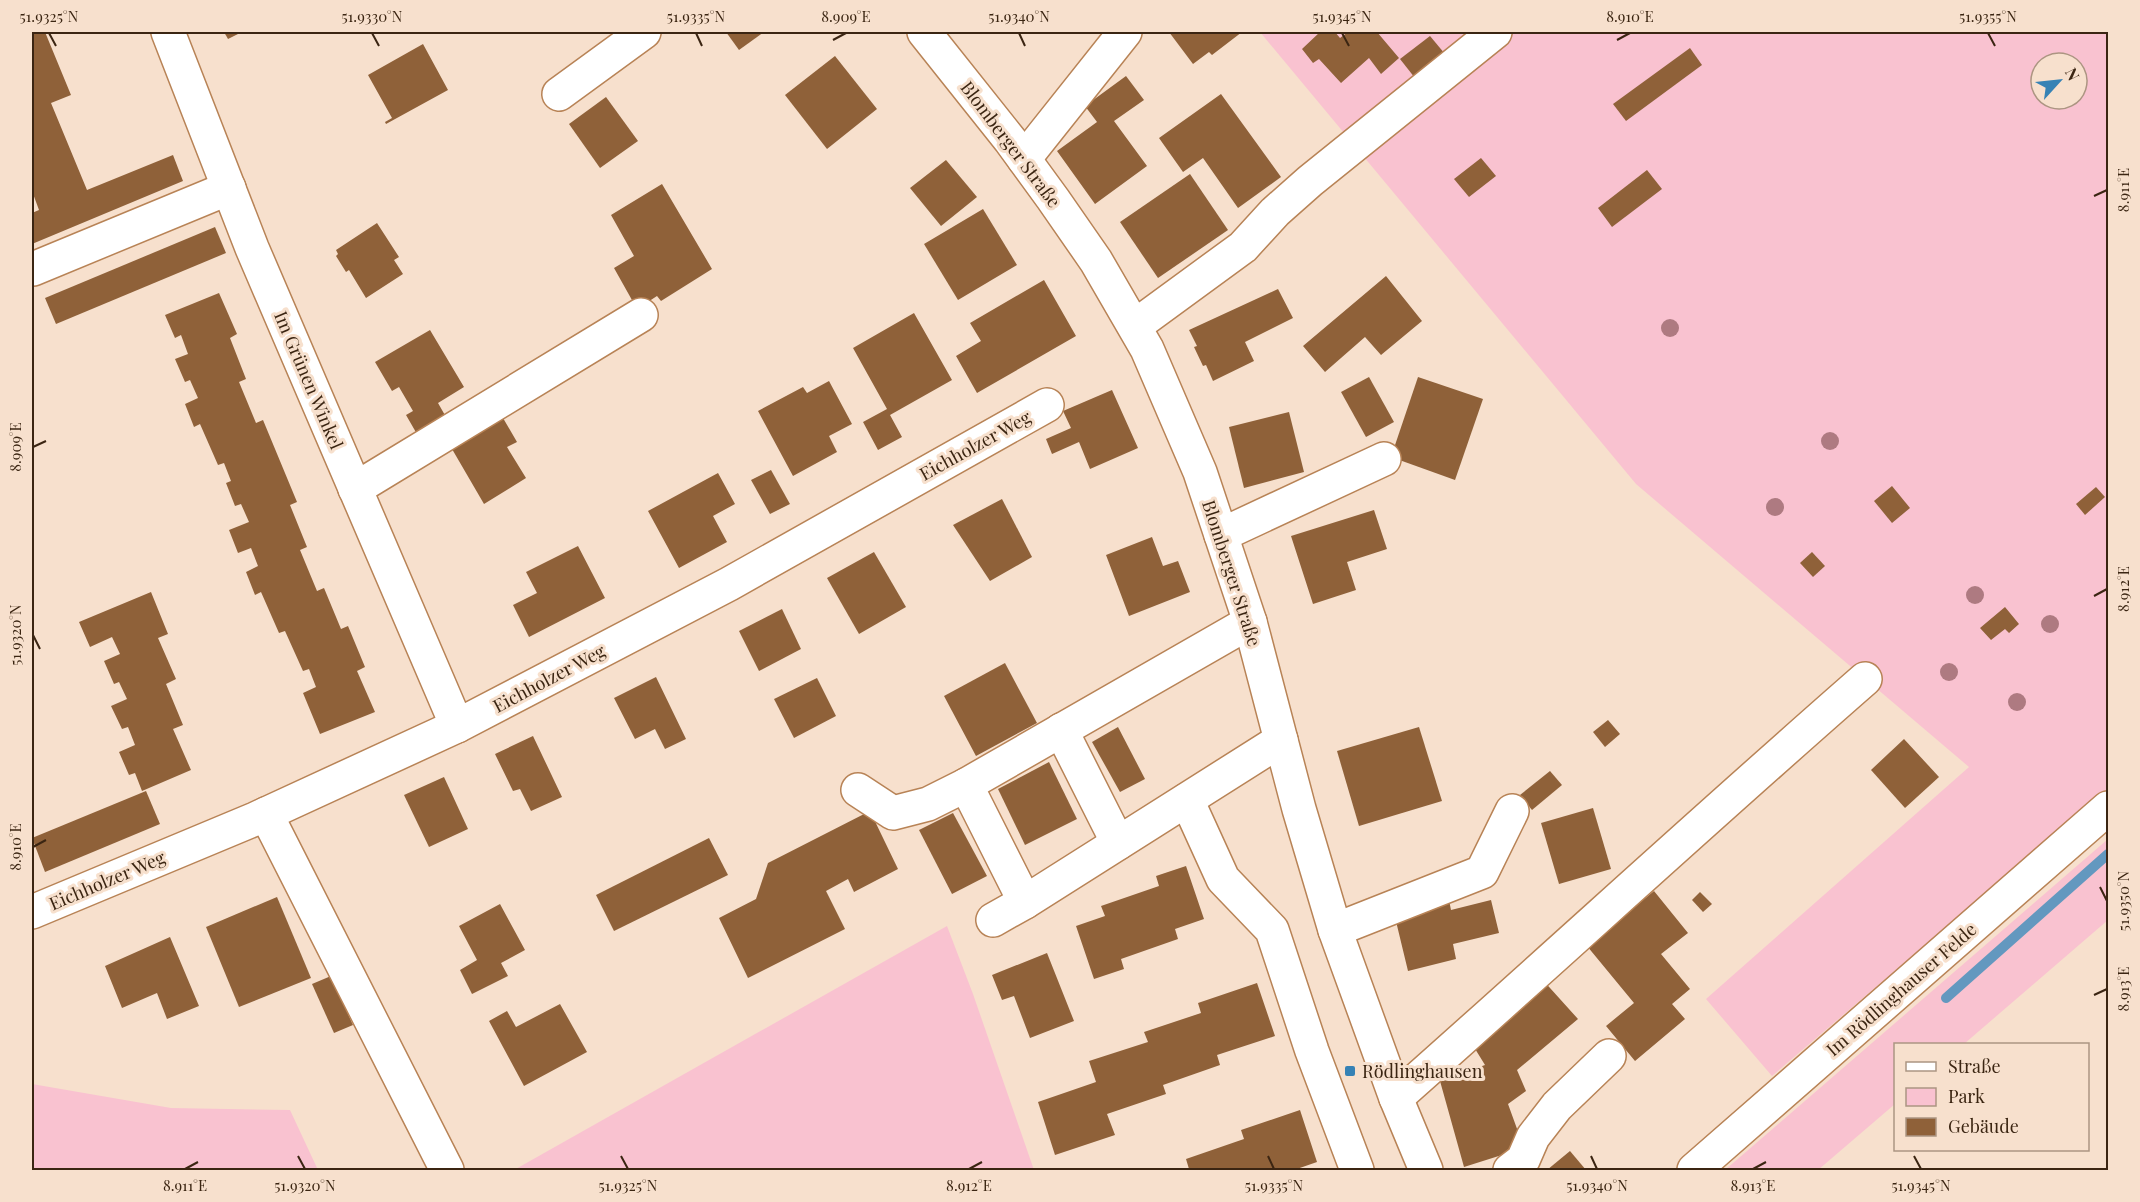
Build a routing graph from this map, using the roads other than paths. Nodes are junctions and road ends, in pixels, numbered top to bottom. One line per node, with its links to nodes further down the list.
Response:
1 (168, 32): 8 (street, Im Grünen Winkel)
2 (644, 32): 6 (street)
3 (924, 32): 7 (street, Blomberger Straße)
4 (1125, 32): 7 (street)
5 (1496, 32): 11 (street)
6 (559, 94)
7 (1024, 159): 11 (street, Blomberger Straße)
8 (229, 188): 9 (street); 14 (street, Im Grünen Winkel)
9 (33, 269)
10 (641, 315): 14 (street)
11 (1135, 326): 15 (street, Blomberger Straße)
12 (1047, 405): 18 (street, Eichholzer Weg)
13 (1384, 459): 15 (street)
14 (355, 489): 18 (street, Im Grünen Winkel)
15 (1221, 535): 16 (street, Blomberger Straße)
16 (1250, 622): 19 (street); 20 (street, Blomberger Straße)
17 (1865, 679): 33 (street)
18 (457, 726): 26 (street, Eichholzer Weg)
19 (1061, 730): 21 (street); 27 (street)
20 (1281, 740): 23 (street); 31 (street, Blomberger Straße)
21 (966, 784): 22 (street); 29 (street)
22 (858, 790)
23 (1187, 800): 27 (street); 35 (street)
24 (2109, 808): 38 (street, Im Rödlinghauser Felde)
25 (1512, 812): 31 (street)
26 (266, 814): 28 (street, Eichholzer Weg); 34 (street)
27 (1118, 843): 29 (street)
28 (35, 901)
29 (1025, 902): 30 (street)
30 (993, 920)
31 (1335, 930): 33 (street, Blomberger Straße)
32 (1609, 1056): 37 (street)
33 (1396, 1098): 36 (street, Blomberger Straße)
34 (447, 1170)
35 (1357, 1170)
36 (1426, 1170)
37 (1510, 1170)
38 (1694, 1170)

